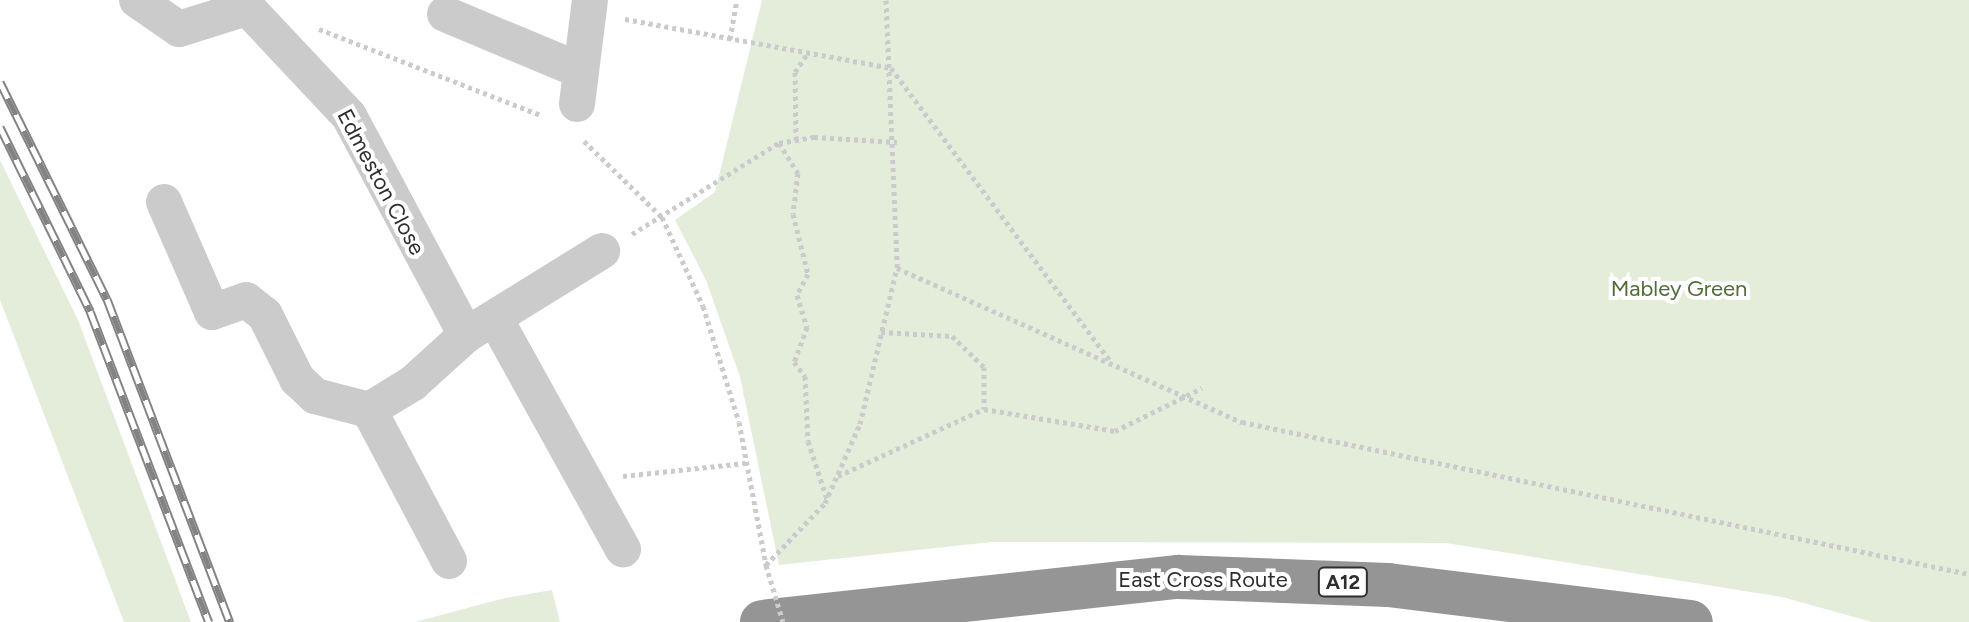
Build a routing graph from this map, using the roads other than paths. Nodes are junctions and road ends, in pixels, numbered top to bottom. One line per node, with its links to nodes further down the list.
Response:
1 (137, 0): 2 (street)
2 (242, 5): 7 (street, Edmeston Close)
3 (589, 6): 4 (street)
4 (445, 14)
5 (164, 202): 8 (street)
6 (602, 251): 7 (street)
7 (481, 328): 8 (street); 9 (street, Edmeston Close)
8 (369, 410): 10 (street)
9 (623, 549)
10 (449, 561)
11 (762, 622): 12 (highway, East Cross Route / A12)
12 (1691, 622)

